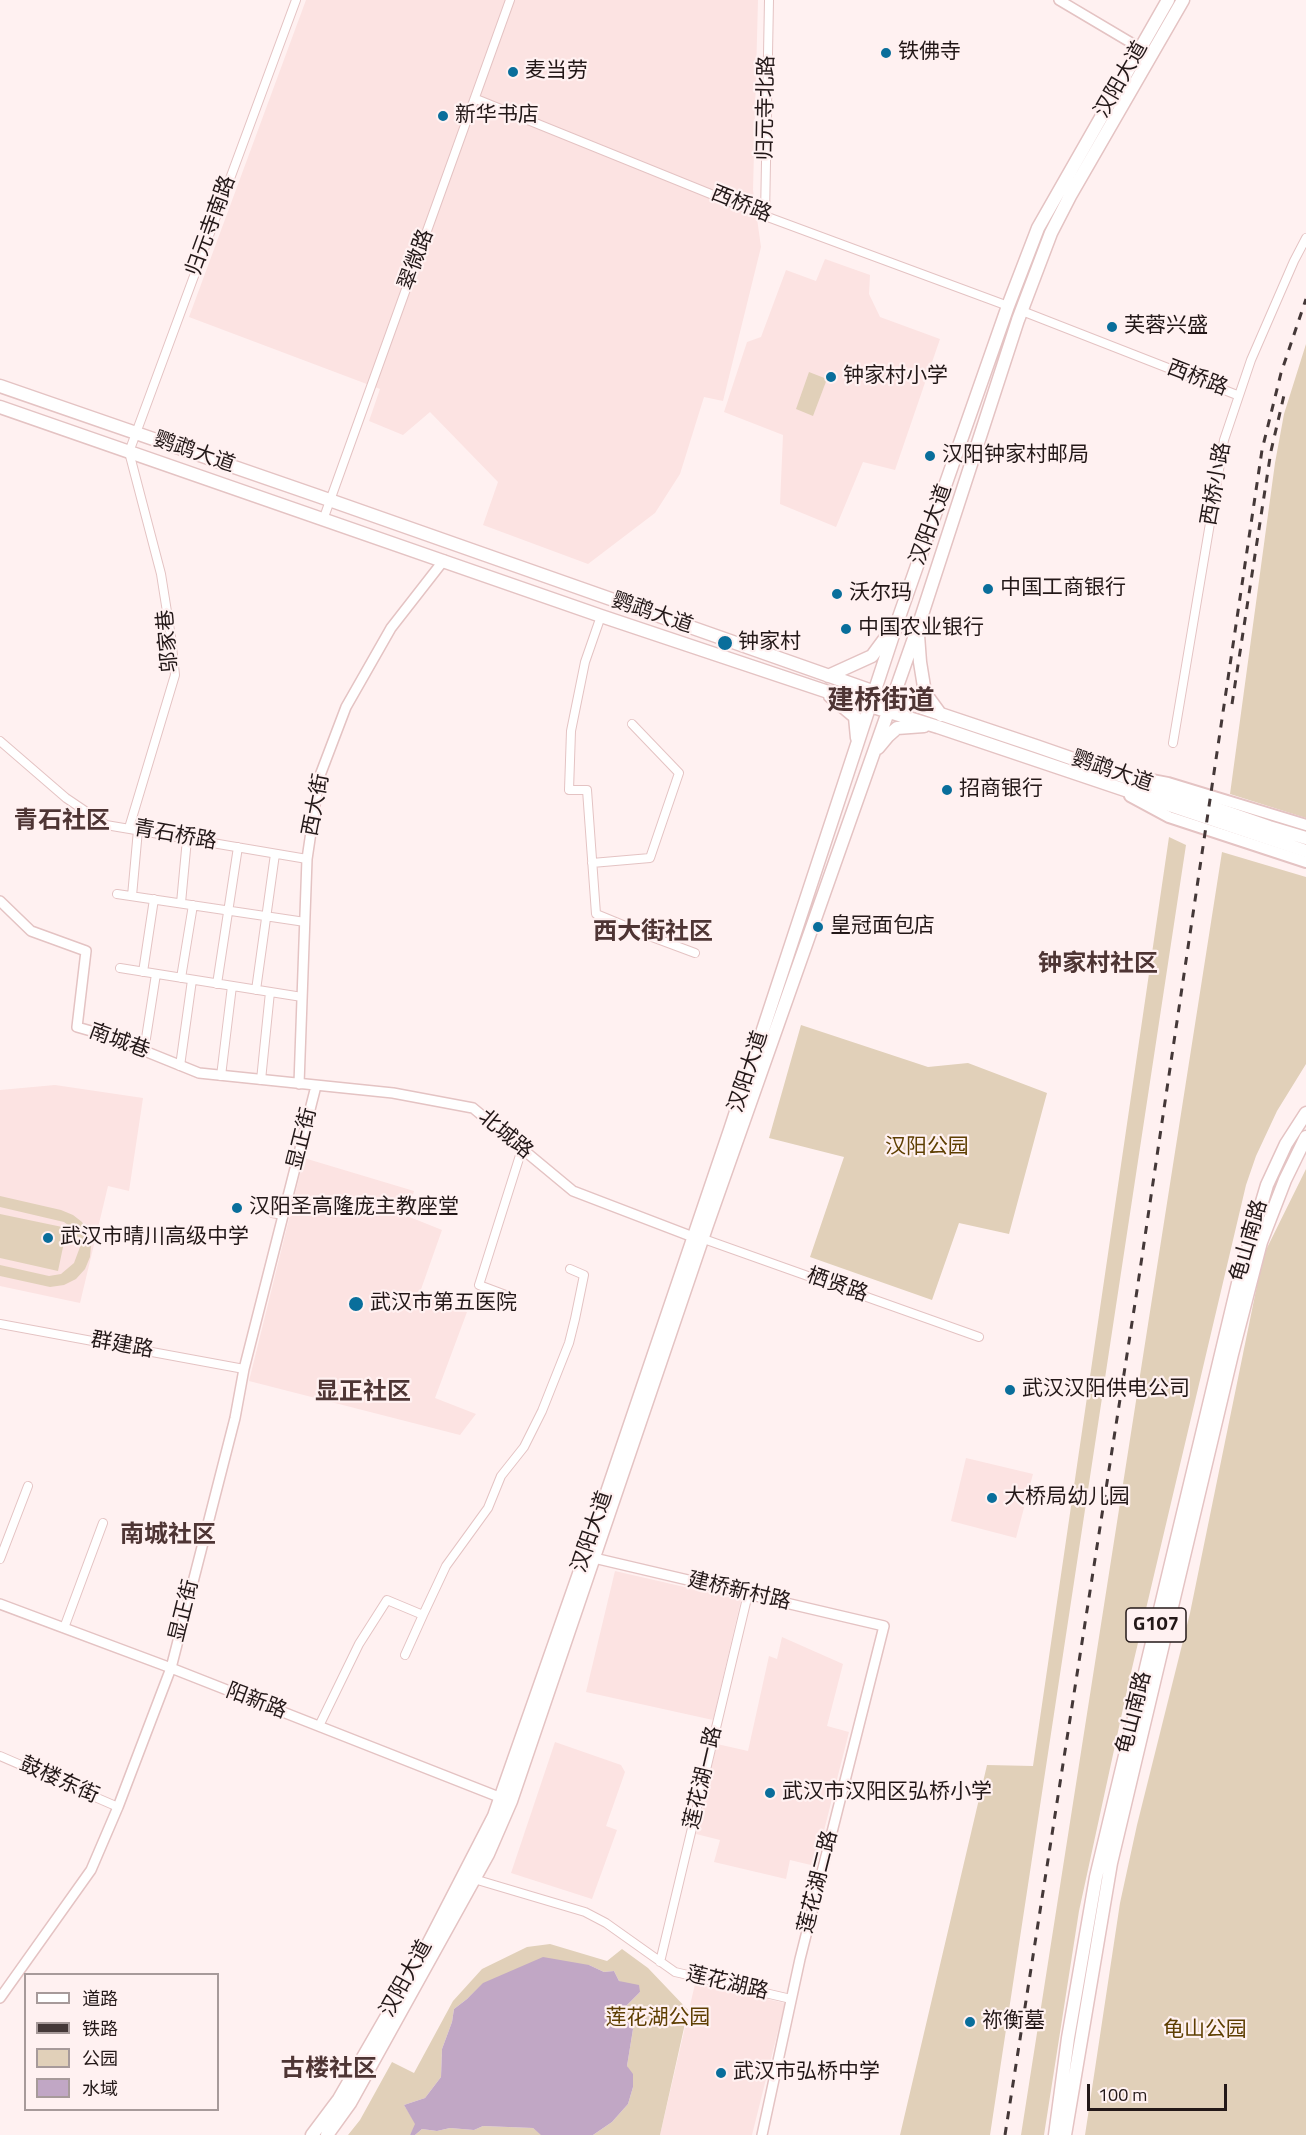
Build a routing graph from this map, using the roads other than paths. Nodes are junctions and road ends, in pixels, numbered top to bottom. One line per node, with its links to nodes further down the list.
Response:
1 (296, 0): 16 (street, 归元寺南路)
2 (510, 0): 8 (street, 翠微路)
3 (769, 0): 9 (street, 归元寺北路)
4 (1059, 0): 7 (street)
5 (1168, 0): 7 (main road, 汉阳大道)
6 (1183, 0): 7 (main road, 汉阳大道)
7 (1146, 51): 11 (main road, 汉阳大道); 12 (main road, 汉阳大道)
8 (476, 99): 9 (street, 西桥路); 18 (street, 翠微路)
9 (765, 216): 11 (street, 西桥路)
10 (1306, 238): 14 (street, 西桥小路)
11 (1008, 306): 22 (main road, 汉阳大道)
12 (1022, 311): 14 (street, 西桥路); 23 (main road, 汉阳大道)
13 (0, 386): 16 (main road, 鹦鹉大道)
14 (1237, 395): 33 (street, 西桥小路)
15 (0, 407): 17 (main road, 鹦鹉大道)
16 (136, 433): 17 (street, 归元寺南路); 18 (main road, 鹦鹉大道)
17 (129, 452): 19 (main road, 鹦鹉大道); 38 (street, 邬家巷)
18 (330, 500): 19 (street, 翠微路); 24 (main road, 鹦鹉大道)
19 (323, 520): 20 (main road, 鹦鹉大道)
20 (444, 560): 21 (main road, 鹦鹉大道); 44 (street, 西大街)
21 (601, 616): 25 (main road, 鹦鹉大道); 46 (street)
22 (898, 620): 24 (main road); 26 (main road, 汉阳大道)
23 (918, 627): 27 (main road, 汉阳大道); 30 (main road)
24 (828, 676): 26 (main road, 鹦鹉大道)
25 (822, 690): 28 (main road, 鹦鹉大道); 34 (main road)
26 (875, 692): 27 (main road, 鹦鹉大道); 28 (main road, 汉阳大道)
27 (893, 698): 29 (main road, 汉阳大道); 30 (main road, 鹦鹉大道)
28 (870, 706): 29 (main road, 鹦鹉大道); 34 (main road, 汉阳大道)
29 (888, 712): 30 (main road, 鹦鹉大道); 35 (main road, 汉阳大道)
30 (939, 721): 35 (main road); 36 (main road, 鹦鹉大道)
31 (632, 724): 46 (street)
32 (0, 741): 38 (street, 青石桥路)
33 (1173, 742)
34 (855, 754): 80 (main road, 汉阳大道)
35 (872, 759): 80 (main road, 汉阳大道)
36 (1114, 780): 37 (main road); 40 (main road, 鹦鹉大道); 42 (main road, 鹦鹉大道); 45 (main road)
37 (1306, 825)
38 (134, 829): 39 (street, 青石桥路); 48 (street, 邬家巷)
39 (187, 838): 41 (street, 青石桥路); 51 (street)
40 (1306, 838)
41 (238, 847): 43 (street, 青石桥路); 53 (street)
42 (1306, 852)
43 (275, 854): 44 (street, 青石桥路); 54 (street)
44 (307, 860): 55 (street, 西大街)
45 (1306, 861)
46 (592, 863): 56 (street)
47 (117, 894): 48 (street)
48 (132, 896): 49 (street)
49 (154, 899): 51 (street); 58 (street)
50 (0, 902): 67 (street, 南城巷)
51 (181, 903): 52 (street)
52 (193, 905): 53 (street); 60 (street)
53 (229, 910): 54 (street); 62 (street)
54 (266, 916): 55 (street); 64 (street)
55 (304, 922): 66 (street, 西大街)
56 (695, 952)
57 (120, 968): 58 (street)
58 (143, 972): 59 (street)
59 (156, 974): 60 (street); 67 (street)
60 (181, 978): 61 (street)
61 (192, 980): 62 (street); 68 (street)
62 (217, 984): 63 (street)
63 (232, 986): 64 (street); 69 (street)
64 (256, 990): 65 (street)
65 (270, 992): 66 (street); 70 (street)
66 (302, 997): 71 (street, 西大街)
67 (144, 1051): 68 (street, 南城巷)
68 (180, 1066): 69 (street, 南城巷)
69 (220, 1076): 70 (street, 南城巷)
70 (261, 1080): 71 (street, 南城巷)
71 (298, 1084): 72 (street, 北城路)
72 (316, 1086): 77 (street, 北城路); 79 (street, 显正街)
73 (1306, 1105): 75 (main road)
74 (1306, 1113): 75 (main road, G107)
75 (1297, 1126): 108 (main road, 龟山南路 / G107)
76 (1306, 1137): 109 (main road, 龟山南路 / G107)
77 (522, 1149): 80 (street, 北城路); 82 (street)
78 (272, 1213): 79 (street)
79 (284, 1215): 85 (street, 显正街)
80 (698, 1238): 84 (street, 栖贤路); 88 (main road, 汉阳大道); 99 (main road, 汉阳大道)
81 (570, 1269): 92 (street)
82 (511, 1297)
83 (0, 1324): 85 (street, 群建路)
84 (980, 1337)
85 (244, 1369): 96 (street, 显正街)
86 (28, 1486): 89 (street)
87 (103, 1523): 94 (street)
88 (594, 1558): 90 (street, 建桥新村路); 99 (main road, 汉阳大道)
89 (0, 1559)
90 (748, 1594): 93 (street, 建桥新村路); 102 (street, 莲花湖一路)
91 (0, 1604): 94 (street, 阳新路)
92 (423, 1615): 95 (street); 97 (street)
93 (884, 1626): 104 (street, 莲花湖二路)
94 (64, 1628): 96 (street, 阳新路)
95 (405, 1655)
96 (171, 1668): 97 (street, 阳新路); 100 (street, 显正街)
97 (319, 1726): 99 (street, 阳新路)
98 (0, 1756): 100 (street, 鼓楼东街)
99 (506, 1799): 101 (main road, 汉阳大道); 105 (main road, 汉阳大道)
100 (118, 1807): 103 (street, 显正街)
101 (474, 1879): 102 (street, 莲花湖路); 106 (main road, 汉阳大道)
102 (660, 1962): 104 (street, 莲花湖路)
103 (0, 1998)
104 (791, 1999): 107 (street, 莲花湖路)
105 (312, 2135)
106 (327, 2135)
107 (762, 2135)
108 (1055, 2135)
109 (1065, 2135)

